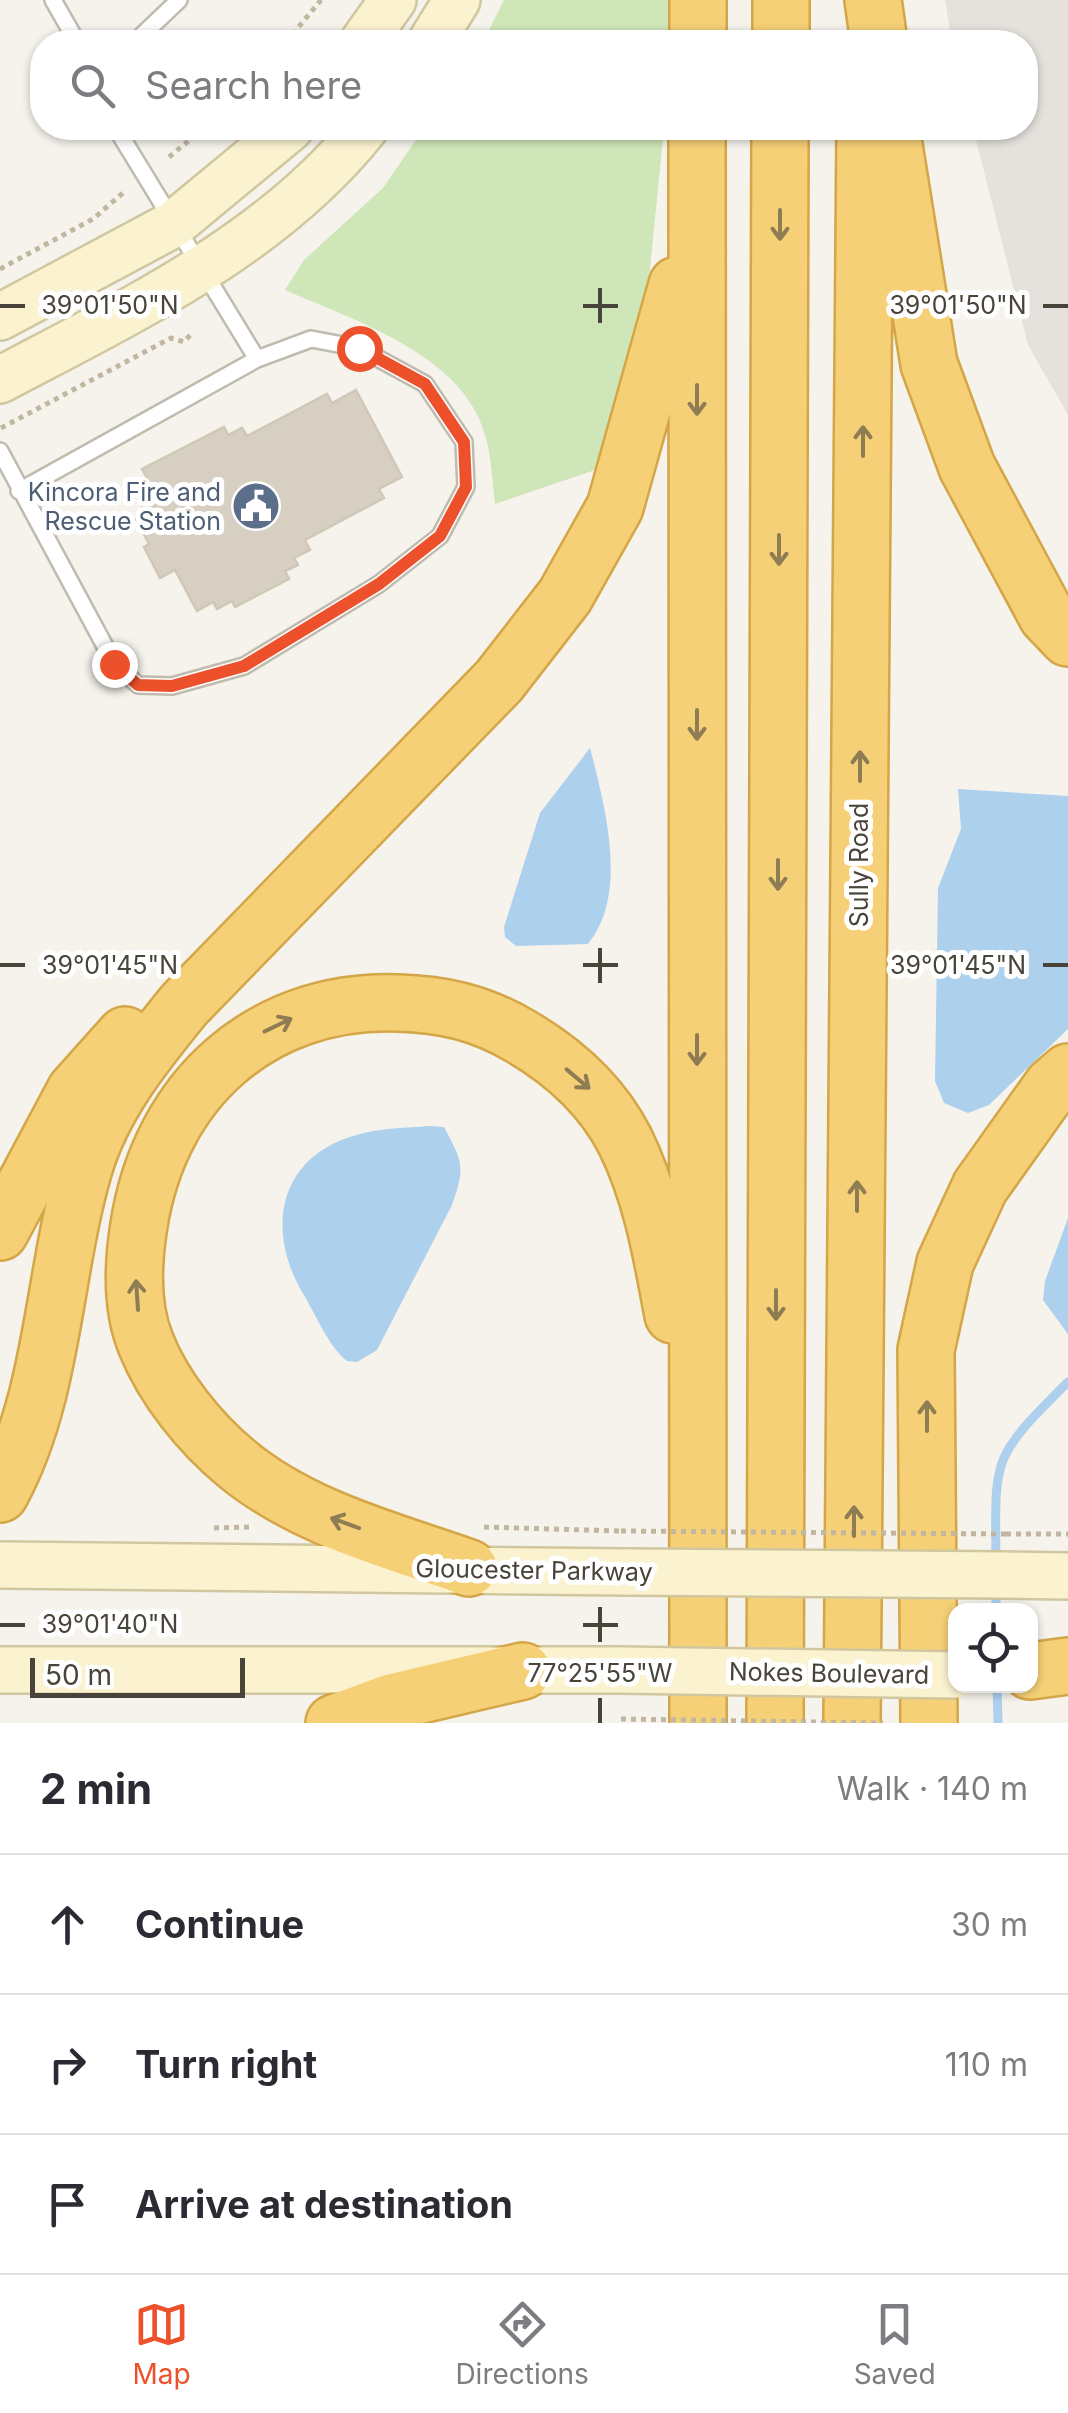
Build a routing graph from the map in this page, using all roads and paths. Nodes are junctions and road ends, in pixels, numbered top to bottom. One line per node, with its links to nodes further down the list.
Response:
1 (53, 0): 9 (lane)
2 (179, 0): 10 (lane)
3 (321, 0): 11 (path)
4 (393, 0): 12 (main road)
5 (456, 0): 13 (main road)
6 (698, 0): 14 (highway)
7 (781, 0): 15 (highway)
8 (870, 0): 16 (highway); 17 (highway)
9 (70, 30)
10 (148, 30)
11 (296, 30)
12 (372, 30)
13 (438, 30)
14 (698, 30)
15 (780, 30)
16 (867, 30)
17 (876, 30)
18 (123, 140): 29 (lane)
19 (190, 140): 27 (path)
20 (276, 140): 29 (main road)
21 (353, 140): 31 (main road)
22 (694, 140): 40 (highway)
23 (695, 140): 43 (highway, one-way to 43)
24 (780, 140): 61 (highway, one-way to 61)
25 (865, 140): 62 (highway, Sully Road, one-way to 25)
26 (893, 140): 39 (highway)
27 (169, 157)
28 (124, 192): 30 (path)
29 (174, 224): 31 (lane); 32 (main road)
30 (0, 268)
31 (201, 270): 34 (lane); 35 (main road)
32 (0, 317)
33 (192, 334): 36 (path)
34 (256, 358): 38 (lane); 38 (lane)
35 (0, 380)
36 (0, 428)
37 (0, 451): 38 (lane)
38 (19, 491)
39 (1068, 638)
40 (274, 911): 42 (highway); 44 (highway)
41 (1068, 1072): 64 (highway, one-way to 41)
42 (0, 1232)
43 (696, 1465): 46 (highway, one-way to 43); 60 (highway)
44 (0, 1494)
45 (1068, 1534): 48 (path)
46 (470, 1547): 47 (main road, Gloucester Parkway); 47 (path); 49 (main road, Gloucester Parkway)
47 (624, 1551): 48 (main road, Gloucester Parkway, bridge); 48 (path, bridge)
48 (1005, 1554): 50 (main road, Gloucester Parkway)
49 (0, 1565)
50 (1068, 1576)
51 (1068, 1666): 54 (highway)
52 (0, 1670): 53 (main road)
53 (523, 1671): 55 (main road, Nokes Boulevard, bridge); 59 (highway)
54 (1038, 1672)
55 (948, 1675)
56 (1038, 1675): 57 (main road)
57 (1068, 1679)
58 (621, 1719): 63 (path, bridge)
59 (334, 1723)
60 (698, 1723)
61 (775, 1723)
62 (852, 1723)
63 (883, 1723)
64 (929, 1723)

